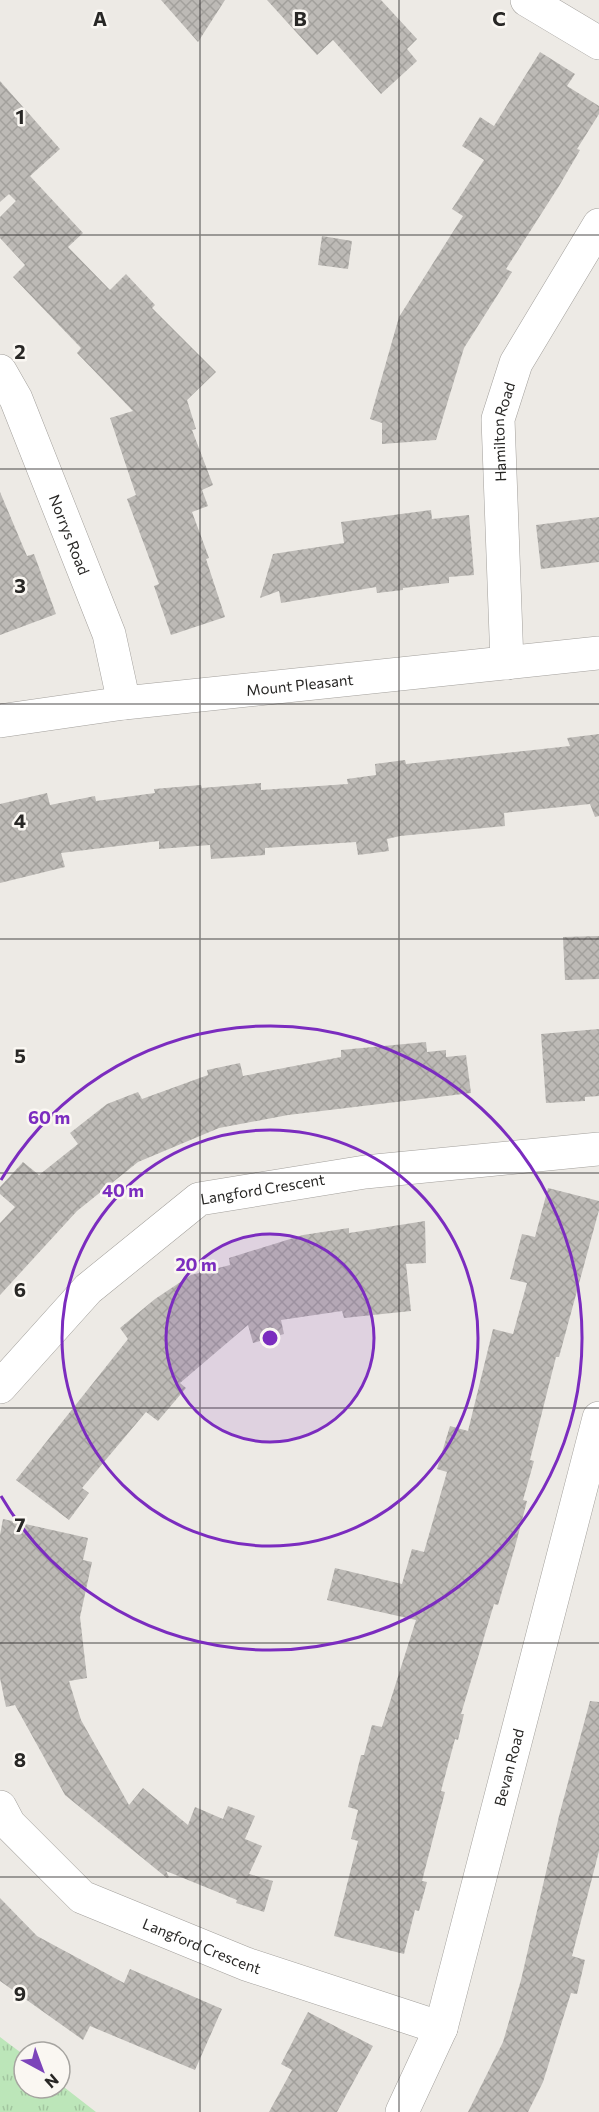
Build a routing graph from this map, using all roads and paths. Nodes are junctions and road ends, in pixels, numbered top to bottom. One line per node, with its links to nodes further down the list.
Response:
1 (527, 0): 2 (street)
2 (599, 43)
3 (599, 225): 6 (street, Hamilton Road)
4 (0, 371): 7 (street, Norrys Road)
5 (599, 653): 6 (street, Mount Pleasant)
6 (507, 663): 7 (street, Mount Pleasant)
7 (124, 703): 8 (street, Mount Pleasant)
8 (0, 721)
9 (599, 1149): 10 (street, Langford Crescent)
10 (0, 1387)
11 (599, 1418): 13 (street, Bevan Road)
12 (0, 1807): 13 (street, Langford Crescent)
13 (441, 2028): 14 (street, Bevan Road)
14 (402, 2112)

